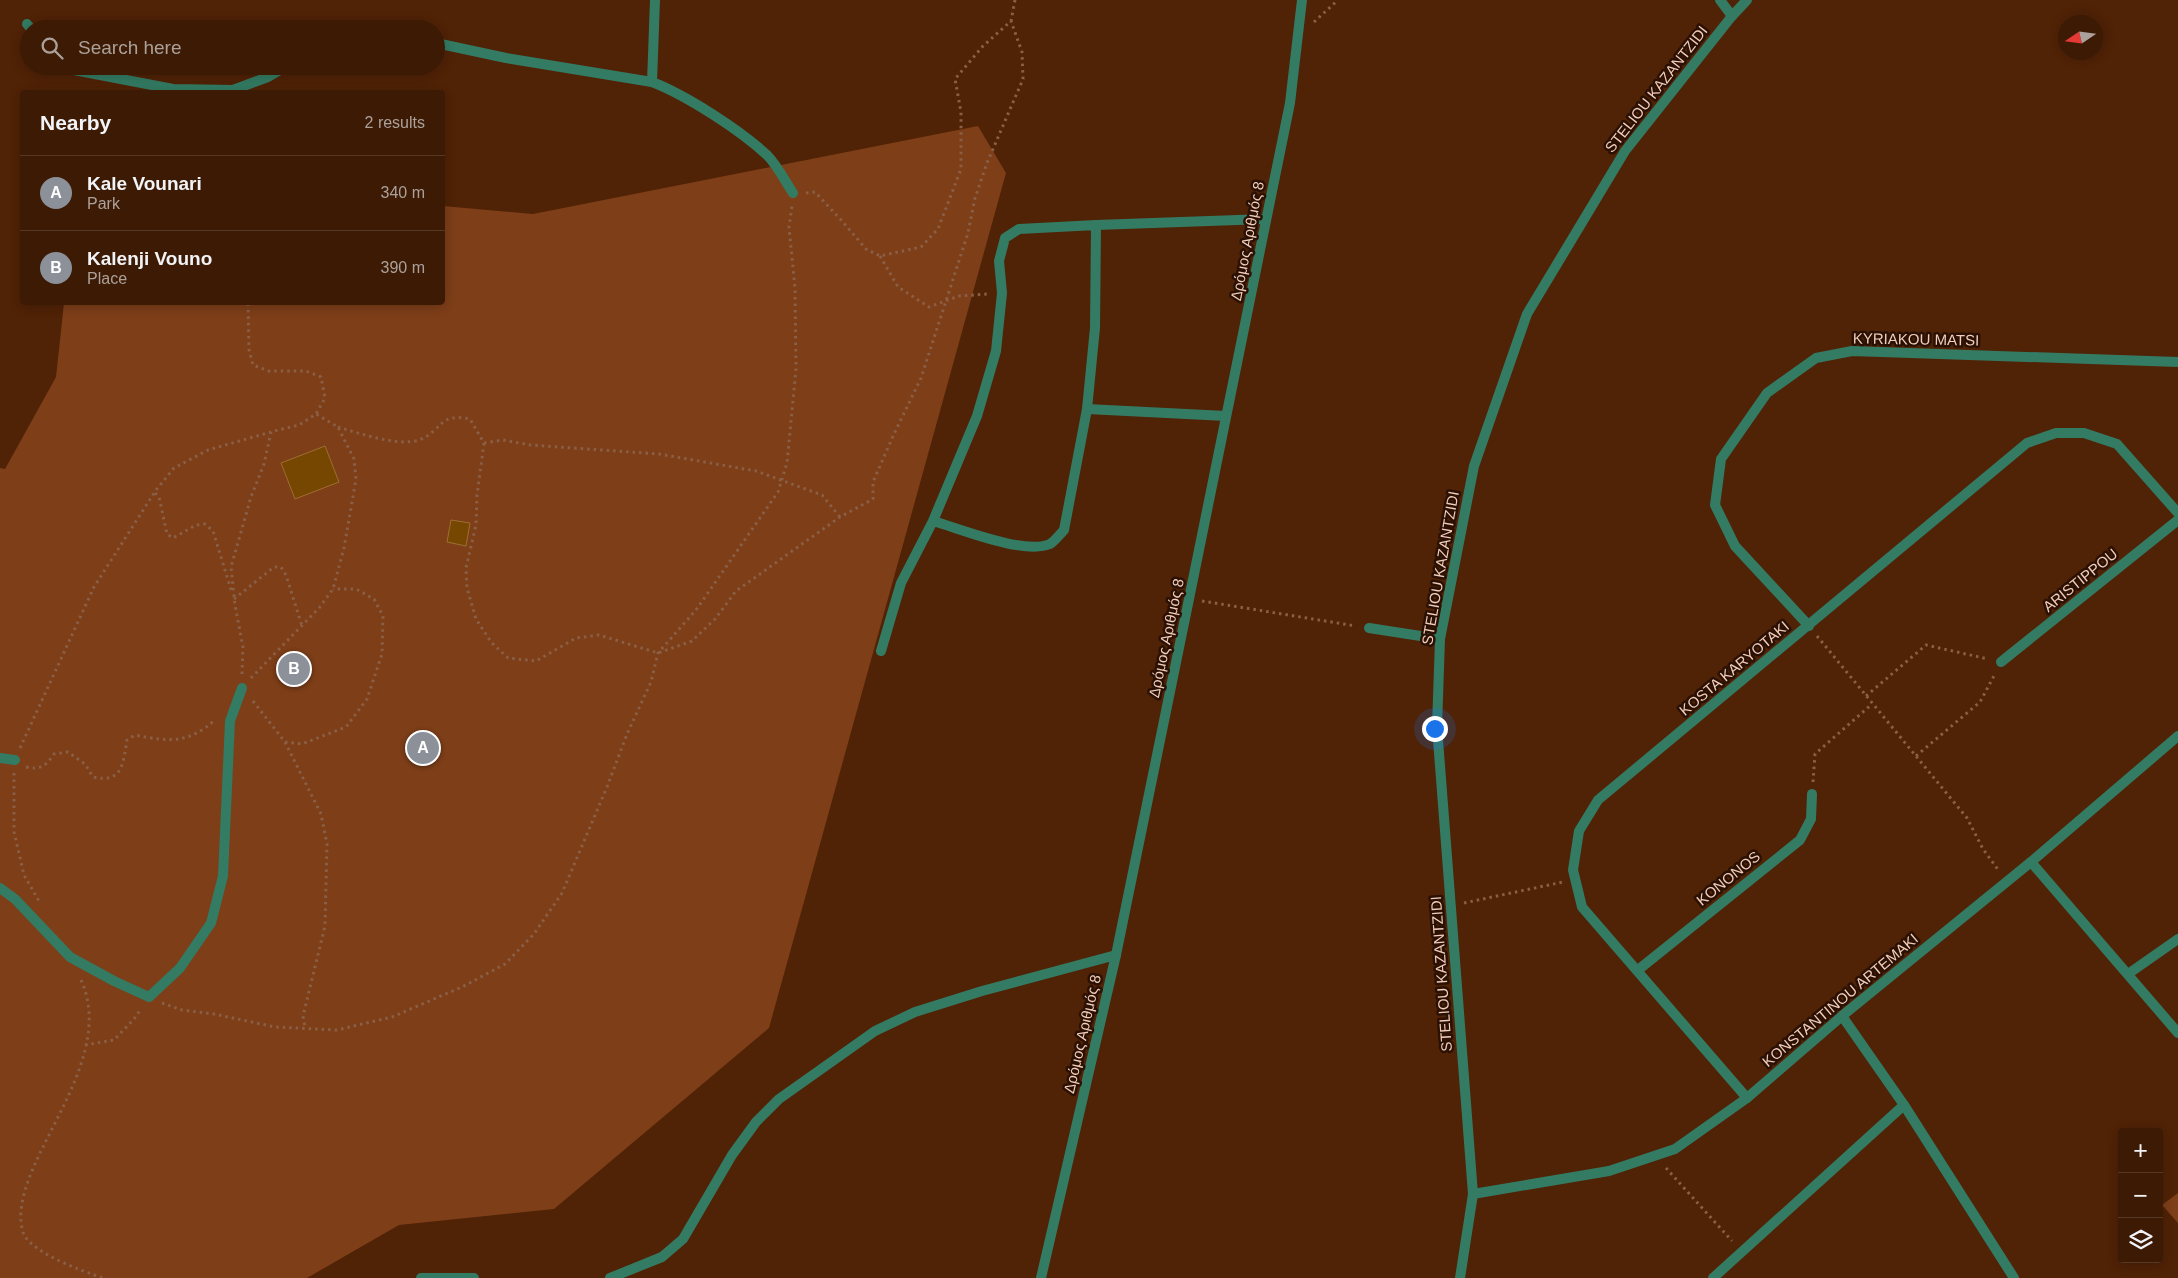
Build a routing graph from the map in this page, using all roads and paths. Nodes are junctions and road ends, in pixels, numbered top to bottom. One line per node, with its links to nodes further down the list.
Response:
1 (655, 0): 13 (street)
2 (1015, 0): 8 (path)
3 (1302, 0): 9 (street, Δρόμος Αριθμός 8)
4 (1338, 0): 9 (path)
5 (1720, 0): 7 (street)
6 (1748, 0): 7 (street, STELIOU KAZANTZIDI)
7 (1732, 16): 42 (street, STELIOU KAZANTZIDI)
8 (1011, 21): 19 (path); 21 (path)
9 (1299, 36): 17 (street, Δρόμος Αριθμός 8)
10 (445, 45): 13 (street)
11 (100, 75): 15 (street)
12 (272, 75): 14 (street)
13 (652, 82): 16 (street)
14 (233, 90)
15 (233, 90)
16 (793, 193): 19 (path); 30 (path)
17 (1266, 219): 18 (street); 26 (street, Δρόμος Αριθμός 8)
18 (1096, 225): 20 (street); 24 (street)
19 (880, 256): 21 (path)
20 (1002, 293): 21 (path); 35 (street)
21 (946, 302): 33 (path)
22 (248, 305): 25 (path)
23 (2178, 362): 40 (street, KYRIAKOU MATSI)
24 (1086, 409): 26 (street); 35 (street)
25 (316, 414): 27 (path); 28 (path)
26 (1226, 416): 37 (street, Δρόμος Αριθμός 8)
27 (338, 427): 29 (path); 36 (path)
28 (271, 432): 31 (path); 38 (path)
29 (484, 444): 30 (path); 44 (path)
30 (782, 480): 33 (path); 44 (path)
31 (155, 492): 38 (path); 54 (path)
32 (2178, 513): 40 (street, KOSTA KARYOTAKI)
33 (840, 517): 44 (path)
34 (2178, 520): 45 (street, ARISTIPPOU)
35 (933, 521): 43 (street)
36 (333, 589): 39 (path); 51 (path)
37 (1189, 599): 41 (path); 63 (street, Δρόμος Αριθμός 8)
38 (234, 600): 39 (path); 46 (path)
39 (302, 626): 46 (path)
40 (1809, 626): 47 (path); 57 (street, KOSTA KARYOTAKI)
41 (1369, 628): 42 (street)
42 (1440, 639): 61 (street, STELIOU KAZANTZIDI)
43 (881, 651)
44 (658, 653): 69 (path)
45 (2001, 662): 47 (path); 52 (path)
46 (242, 688): 49 (street); 51 (path)
47 (1866, 696): 48 (path)
48 (1872, 704): 52 (path); 55 (path)
49 (234, 710): 54 (path); 67 (street)
50 (2178, 736): 56 (street, KONSTANTINOU ARTEMAKI)
51 (285, 742): 69 (path)
52 (1916, 756): 58 (path)
53 (0, 758): 54 (street)
54 (15, 760): 60 (path)
55 (1812, 794): 65 (street, KONONOS)
56 (2031, 862): 58 (street, KONSTANTINOU ARTEMAKI); 66 (street)
57 (1575, 880): 61 (path); 65 (street, KOSTA KARYOTAKI)
58 (2007, 882): 68 (street, KONSTANTINOU ARTEMAKI)
59 (0, 888): 64 (street)
60 (41, 904)
61 (1451, 906): 76 (street, STELIOU KAZANTZIDI)
62 (2178, 939): 66 (street)
63 (1116, 955): 82 (street); 83 (street, Δρόμος Αριθμός 8)
64 (70, 957): 67 (street); 71 (path)
65 (1638, 970): 72 (street, KOSTA KARYOTAKI)
66 (2128, 974): 70 (street)
67 (149, 997): 69 (path); 71 (path)
68 (1842, 1016): 72 (street, KONSTANTINOU ARTEMAKI); 73 (street)
69 (305, 1027)
70 (2178, 1033)
71 (85, 1045): 75 (path)
72 (1748, 1098): 74 (street, KONSTANTINOU ARTEMAKI)
73 (1904, 1105): 78 (street); 86 (street)
74 (1655, 1155): 76 (street, KONSTANTINOU ARTEMAKI); 78 (path)
75 (33, 1156)
76 (1473, 1194): 84 (street, STELIOU KAZANTZIDI)
77 (16, 1206): 79 (path)
78 (1743, 1253): 85 (street)
79 (103, 1278)
80 (421, 1278): 81 (street)
81 (474, 1278)
82 (610, 1278)
83 (1041, 1278)
84 (1460, 1278)
85 (1713, 1278)
86 (2014, 1278)

